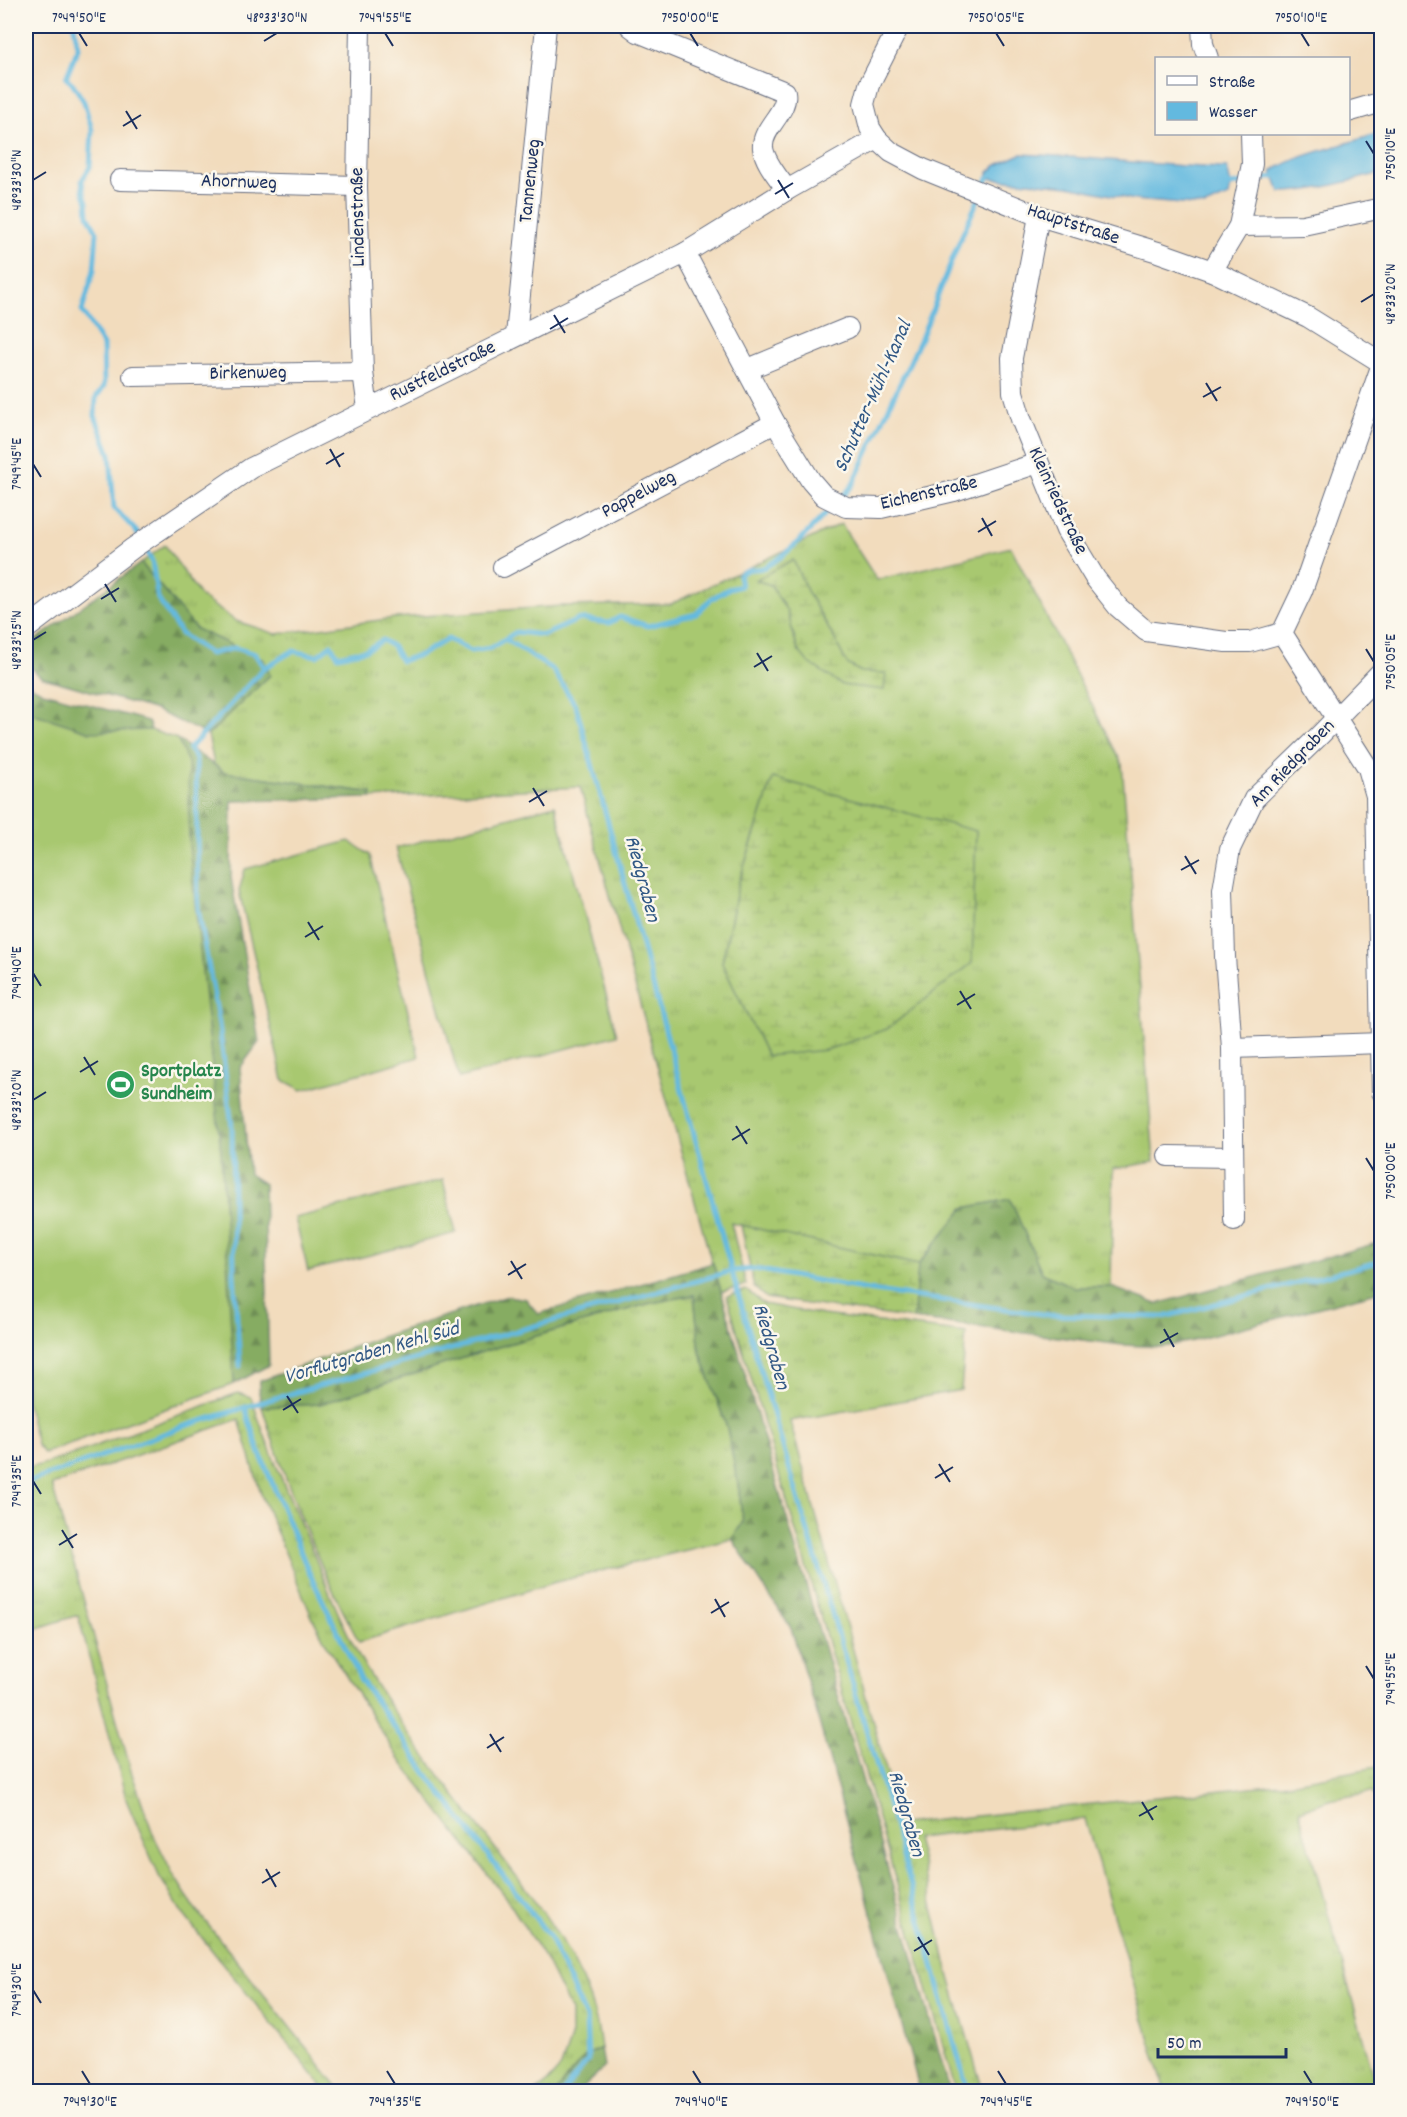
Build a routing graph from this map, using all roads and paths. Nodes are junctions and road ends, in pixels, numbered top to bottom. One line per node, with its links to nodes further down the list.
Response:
1 (360, 26): 12 (street, Lindenstraße)
2 (546, 26): 20 (street, Tannenweg)
3 (630, 26): 13 (street)
4 (899, 26): 10 (street)
5 (1202, 26): 6 (street)
6 (1208, 57)
7 (1382, 102): 8 (street)
8 (1350, 111)
9 (1254, 135): 16 (street)
10 (877, 139): 13 (street, Rustfeldstraße); 15 (street, Hauptstraße)
11 (120, 180): 12 (street, Ahornweg)
12 (357, 186): 23 (street, Lindenstraße)
13 (786, 190): 17 (street, Rustfeldstraße)
14 (1382, 208): 16 (street)
15 (1039, 216): 18 (street, Hauptstraße); 27 (street, Kleinriedstraße)
16 (1239, 226): 18 (street)
17 (685, 253): 20 (street, Rustfeldstraße); 22 (street, Eichenstraße)
18 (1212, 271): 21 (street, Hauptstraße)
19 (848, 328): 22 (street)
20 (516, 336): 25 (street, Rustfeldstraße)
21 (1382, 364): 30 (street)
22 (748, 369): 26 (street, Eichenstraße)
23 (363, 372): 24 (street, Birkenweg); 25 (street, Lindenstraße)
24 (133, 376)
25 (368, 408): 29 (street, Rustfeldstraße)
26 (775, 423): 27 (street, Eichenstraße); 28 (street, Pappelweg)
27 (1038, 463): 30 (street, Kleinriedstraße)
28 (503, 567)
29 (26, 628)
30 (1282, 633): 32 (street)
31 (1382, 671): 32 (street, Am Riedgraben)
32 (1336, 718): 33 (street); 34 (street, Am Riedgraben)
33 (1380, 1043): 34 (street); 35 (street)
34 (1232, 1048): 37 (street, Am Riedgraben)
35 (1382, 1092)
36 (1168, 1156): 37 (street)
37 (1233, 1156): 38 (street, Am Riedgraben)
38 (1234, 1220)

